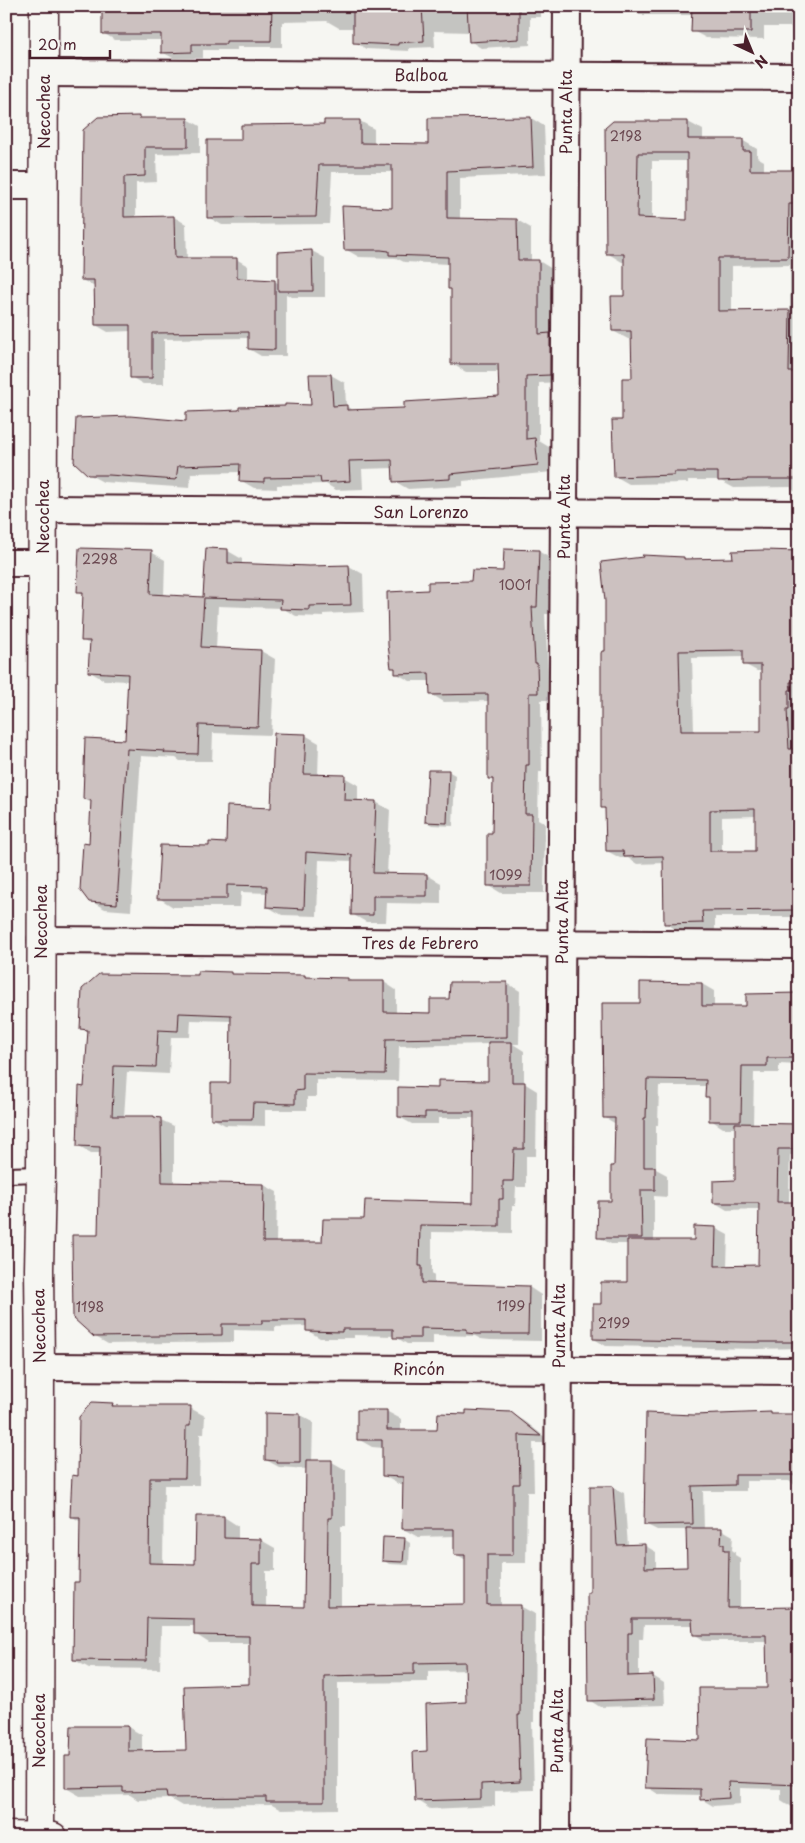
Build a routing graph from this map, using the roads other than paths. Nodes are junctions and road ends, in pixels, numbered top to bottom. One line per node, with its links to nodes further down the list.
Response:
1 (44, 6): 3 (main road, Necochea)
2 (566, 6): 4 (street, Punta Alta)
3 (44, 73): 4 (street, Balboa); 7 (main road, Necochea)
4 (566, 76): 5 (street, Balboa); 9 (street, Punta Alta)
5 (799, 77)
6 (6, 186): 7 (street)
7 (44, 186): 8 (main road, Necochea)
8 (43, 509): 9 (street, San Lorenzo); 12 (main road, Necochea)
9 (564, 512): 10 (street, San Lorenzo); 14 (street, Punta Alta)
10 (799, 514)
11 (6, 563): 12 (street)
12 (42, 563): 13 (main road, Necochea)
13 (41, 940): 14 (street, Tres de Febrero); 16 (main road, Necochea)
14 (562, 944): 15 (street, Tres de Febrero); 19 (street, Punta Alta)
15 (799, 945)
16 (41, 1174): 17 (lane); 18 (main road, Necochea)
17 (6, 1175)
18 (40, 1367): 19 (street, Rincón); 22 (main road, Necochea)
19 (559, 1370): 20 (street, Rincón); 24 (street, Punta Alta)
20 (799, 1371)
21 (6, 1836): 22 (main road)
22 (39, 1837): 23 (main road)
23 (53, 1837)
24 (556, 1837)

